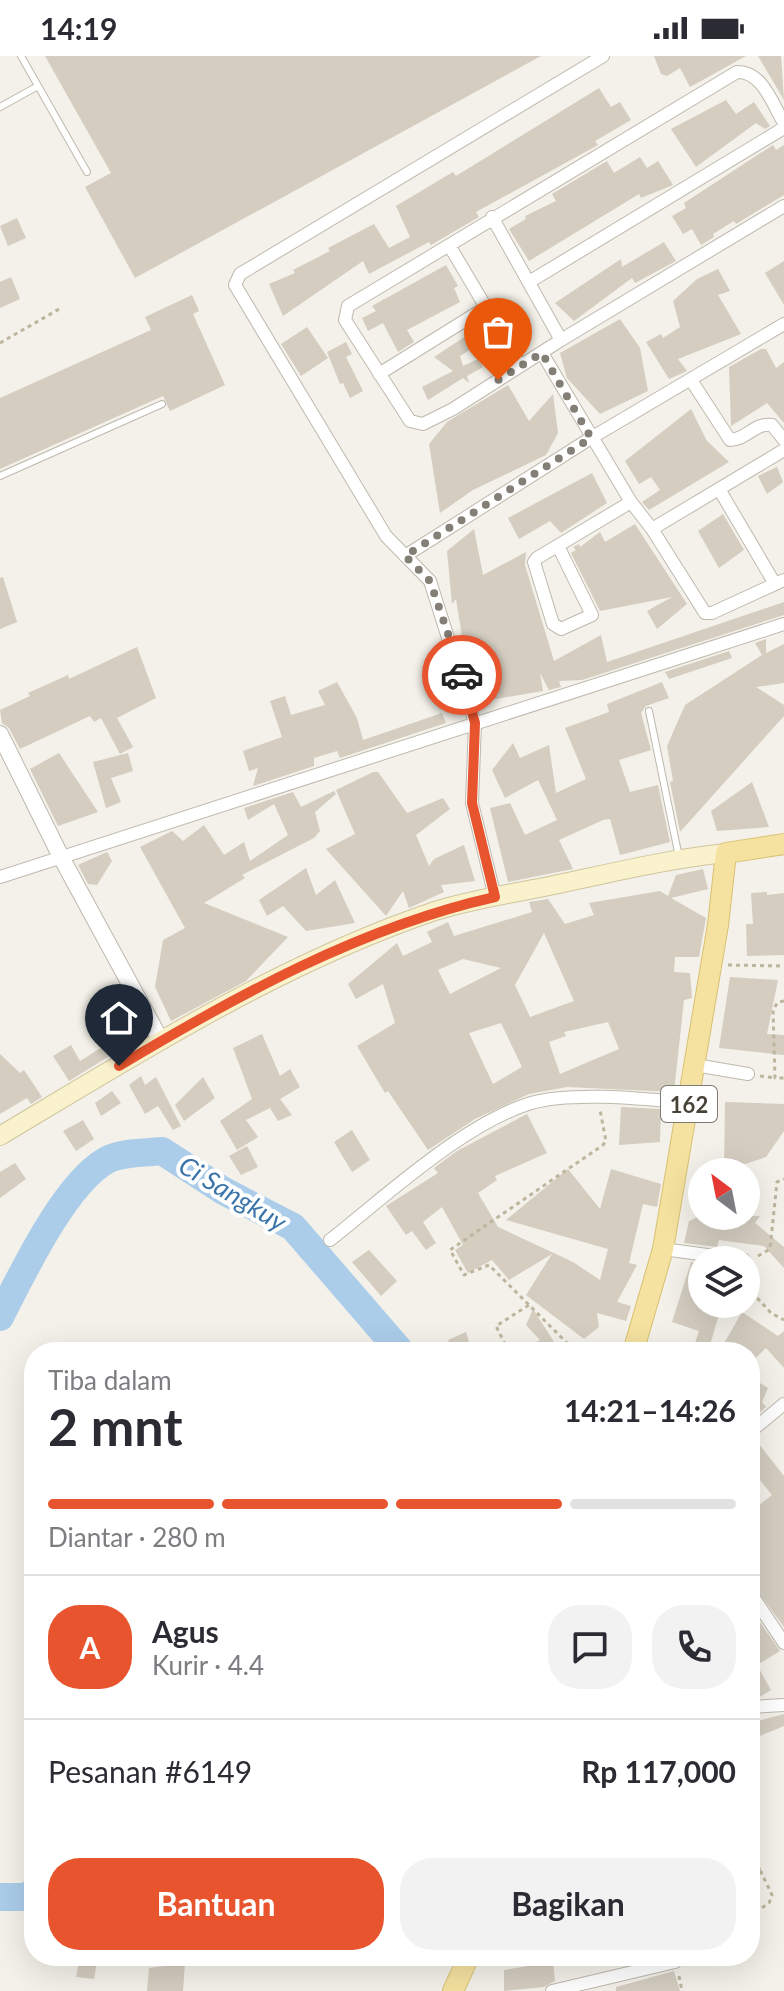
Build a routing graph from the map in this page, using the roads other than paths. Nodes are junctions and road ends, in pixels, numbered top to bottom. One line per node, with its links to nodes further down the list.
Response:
1 (21, 56): 3 (lane)
2 (603, 56): 27 (street)
3 (38, 86): 4 (lane); 6 (lane)
4 (0, 107)
5 (784, 125): 8 (street); 10 (street)
6 (87, 172)
7 (784, 206): 13 (street)
8 (492, 217): 9 (street); 10 (street)
9 (449, 245): 11 (street); 16 (street)
10 (529, 282): 13 (street)
11 (485, 308): 15 (street); 16 (street)
12 (784, 324): 17 (street)
13 (561, 340): 14 (street)
14 (542, 353): 15 (street); 19 (street)
15 (520, 365): 16 (street)
16 (379, 374)
17 (691, 380): 19 (street); 20 (street)
18 (162, 404): 22 (lane)
19 (591, 438): 24 (street); 27 (street)
20 (784, 440)
21 (784, 450): 23 (street)
22 (0, 476)
23 (719, 489): 25 (street); 28 (street)
24 (631, 502): 25 (street); 26 (street)
25 (652, 529): 28 (street)
26 (558, 546): 26 (street)
27 (405, 556): 31 (street)
28 (780, 582)
29 (784, 624): 31 (street)
30 (649, 711): 36 (lane)
31 (475, 723): 35 (street); 38 (street)
32 (0, 734): 35 (street)
33 (784, 844): 34 (main road)
34 (726, 853): 36 (main road); 40 (main road, 162)
35 (61, 857): 37 (street); 39 (street)
36 (679, 858): 38 (main road)
37 (0, 877)
38 (495, 897): 39 (main road)
39 (161, 1041): 43 (main road)
40 (695, 1065): 41 (street); 42 (main road, 162)
41 (748, 1074)
42 (690, 1103): 44 (street); 45 (main road, 162)
43 (0, 1136)
44 (330, 1240)
45 (663, 1249): 46 (street); 47 (main road, 162)
46 (688, 1252)
47 (636, 1342)
48 (784, 1404): 49 (street)
49 (760, 1424)
50 (760, 1604): 51 (street)
51 (780, 1628): 52 (street)
52 (784, 1643)
53 (784, 1705): 54 (street)
54 (760, 1706)
55 (464, 1966): 57 (main road)
56 (658, 1966): 58 (street)
57 (453, 1991)
58 (552, 1991)

